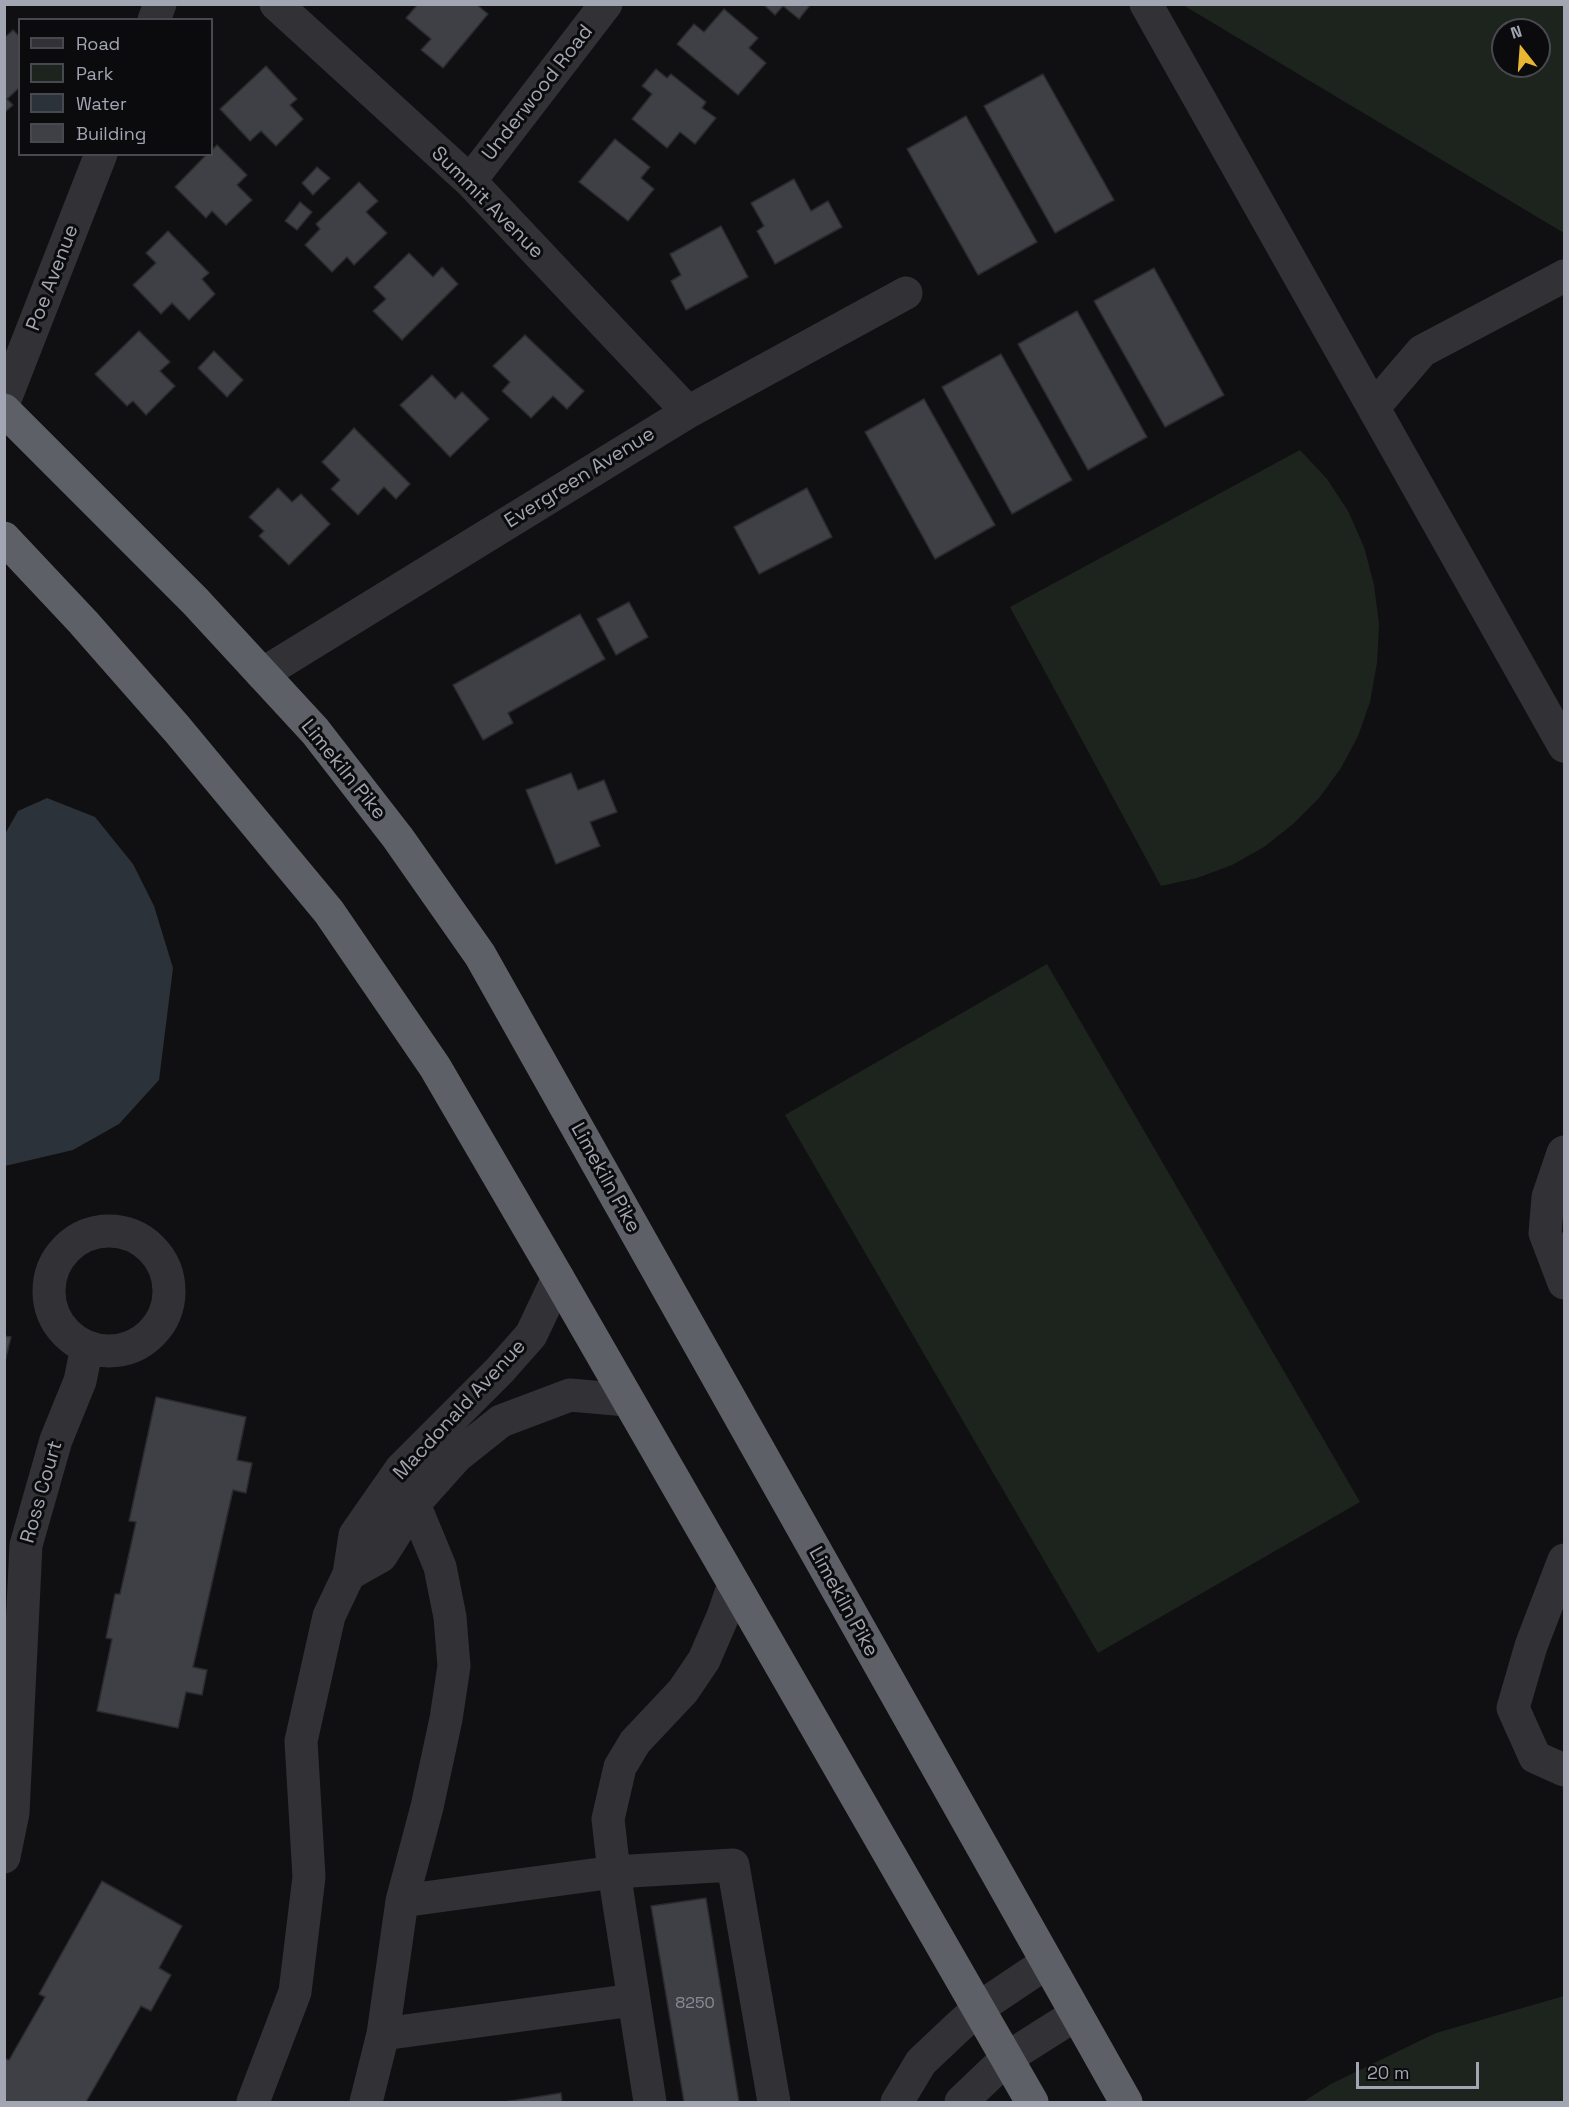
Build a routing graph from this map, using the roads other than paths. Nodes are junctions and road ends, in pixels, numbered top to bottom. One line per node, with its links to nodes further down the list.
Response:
1 (276, 4): 5 (street, Summit Avenue)
2 (606, 4): 5 (street, Underwood Road)
3 (1146, 4): 9 (street)
4 (100, 156): 8 (street, Poe Avenue)
5 (470, 182): 11 (street, Summit Avenue)
6 (1564, 276): 9 (street)
7 (906, 293): 11 (street, Evergreen Avenue)
8 (4, 402)
9 (1374, 407): 14 (street)
10 (4, 410): 13 (highway, Limekiln Pike)
11 (688, 412): 13 (street, Evergreen Avenue)
12 (4, 538): 16 (highway)
13 (262, 674): 28 (highway, Limekiln Pike)
14 (1564, 746)
15 (1564, 1151): 17 (street)
16 (558, 1278): 19 (highway); 22 (street, Macdonald Avenue)
17 (1564, 1283)
18 (87, 1347): 25 (street, Ross Court)
19 (627, 1400): 20 (street, Macdonald Avenue); 23 (highway)
20 (414, 1504): 22 (street, Macdonald Avenue); 27 (street)
21 (1564, 1560): 24 (street)
22 (349, 1574): 34 (street, Macdonald Avenue)
23 (734, 1584): 26 (street); 30 (highway)
24 (1564, 1770)
25 (4, 1857)
26 (614, 1872): 27 (street); 29 (street); 37 (street)
27 (402, 1901): 32 (street)
28 (1046, 1963): 30 (street); 31 (highway, Limekiln Pike)
29 (633, 2000): 32 (street); 36 (street)
30 (979, 2008): 33 (highway); 38 (street)
31 (1075, 2015): 33 (street); 41 (highway, Limekiln Pike)
32 (383, 2034): 35 (street)
33 (1007, 2058): 39 (street); 40 (highway)
34 (253, 2103)
35 (366, 2103)
36 (650, 2103)
37 (774, 2103)
38 (897, 2103)
39 (961, 2103)
40 (1032, 2103)
41 (1126, 2103)

